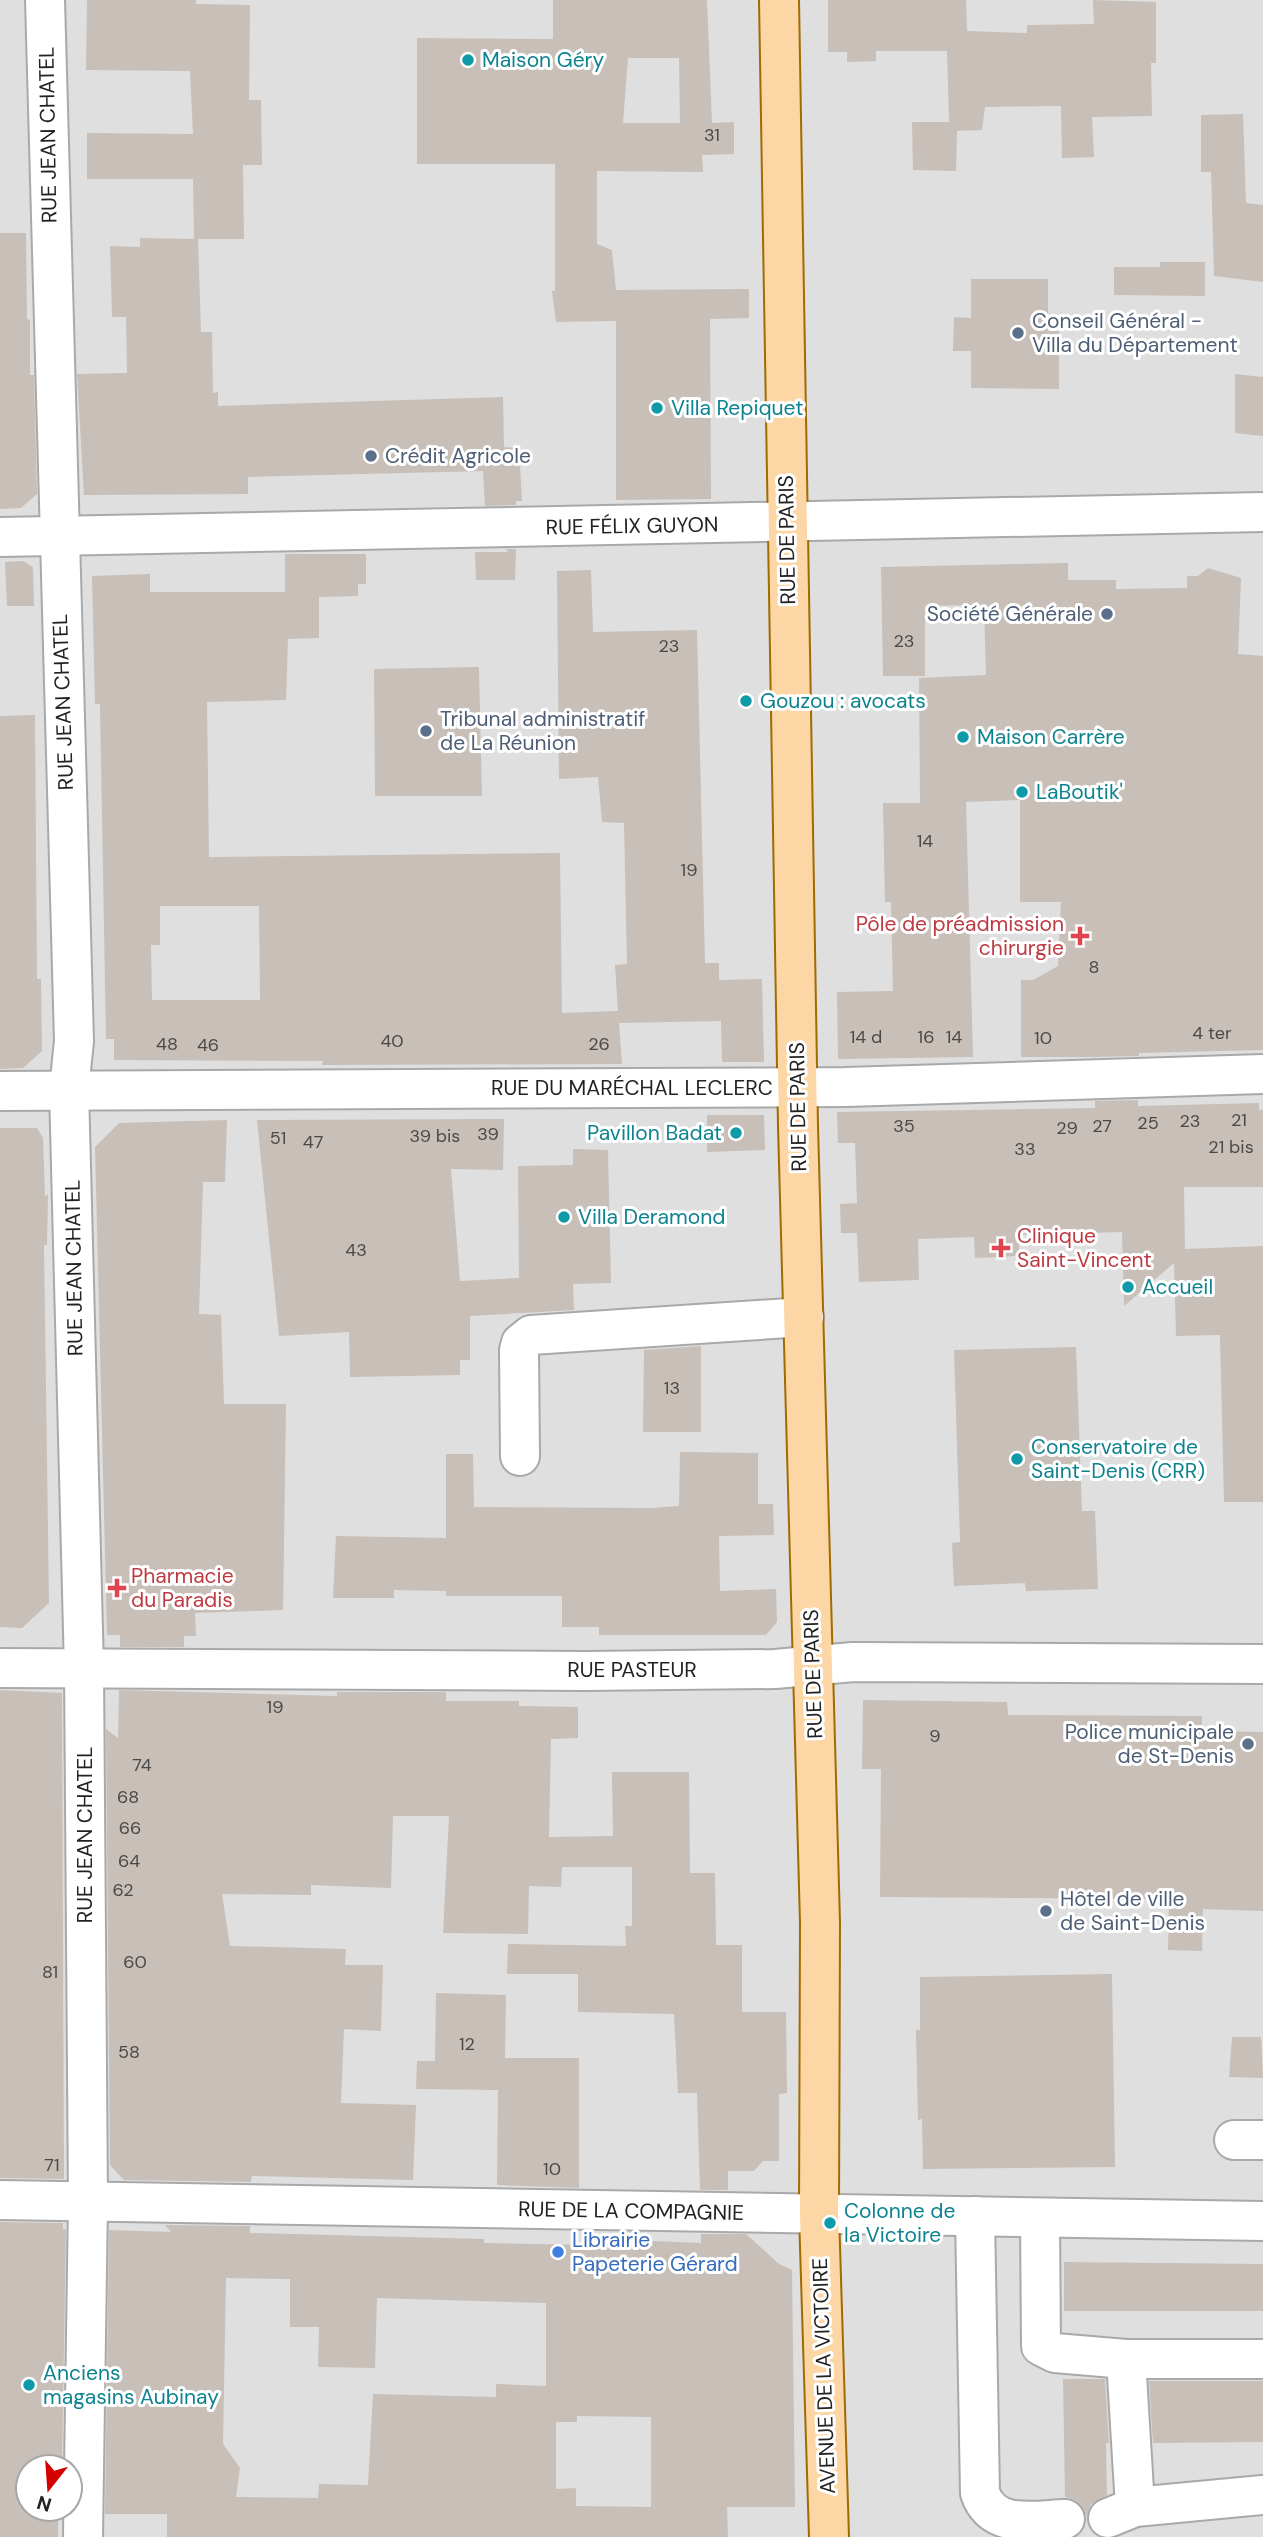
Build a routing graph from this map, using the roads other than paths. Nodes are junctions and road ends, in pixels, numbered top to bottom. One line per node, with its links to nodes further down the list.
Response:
1 (45, 0): 5 (street, RUE JEAN CHATEL)
2 (779, 0): 4 (main road, RUE DE PARIS)
3 (1263, 512): 4 (street, RUE FÉLIX GUYON)
4 (787, 523): 5 (street, RUE FÉLIX GUYON); 8 (main road, RUE DE PARIS)
5 (58, 536): 6 (street, RUE FÉLIX GUYON); 9 (street, RUE JEAN CHATEL)
6 (0, 537)
7 (1263, 1074): 8 (street, RUE DU MARÉCHAL LECLERC)
8 (798, 1088): 9 (street, RUE DU MARÉCHAL LECLERC); 11 (main road, RUE DE PARIS)
9 (69, 1089): 10 (street, RUE DU MARÉCHAL LECLERC); 16 (street, RUE JEAN CHATEL)
10 (0, 1091)
11 (804, 1317): 12 (street); 14 (main road, RUE DE PARIS)
12 (520, 1456)
13 (1263, 1664): 14 (street, RUE PASTEUR)
14 (812, 1665): 16 (street, RUE PASTEUR); 19 (main road, RUE DE PARIS)
15 (0, 1668): 16 (street, RUE PASTEUR)
16 (84, 1669): 18 (street, RUE JEAN CHATEL)
17 (0, 2200): 18 (street, RUE DE LA COMPAGNIE)
18 (88, 2202): 19 (street, RUE DE LA COMPAGNIE); 28 (street, RUE JEAN CHATEL)
19 (819, 2214): 20 (street, RUE DE LA COMPAGNIE); 29 (main road, AVENUE DE LA VICTOIRE)
20 (975, 2216): 21 (street, RUE DE LA COMPAGNIE); 27 (street)
21 (1040, 2218): 22 (street, RUE DE LA COMPAGNIE); 23 (street)
22 (1263, 2221)
23 (1126, 2359): 24 (street); 25 (street)
24 (1263, 2359)
25 (1263, 2495)
26 (1065, 2519): 27 (street)
27 (1014, 2529)
28 (83, 2537)
29 (829, 2537)

